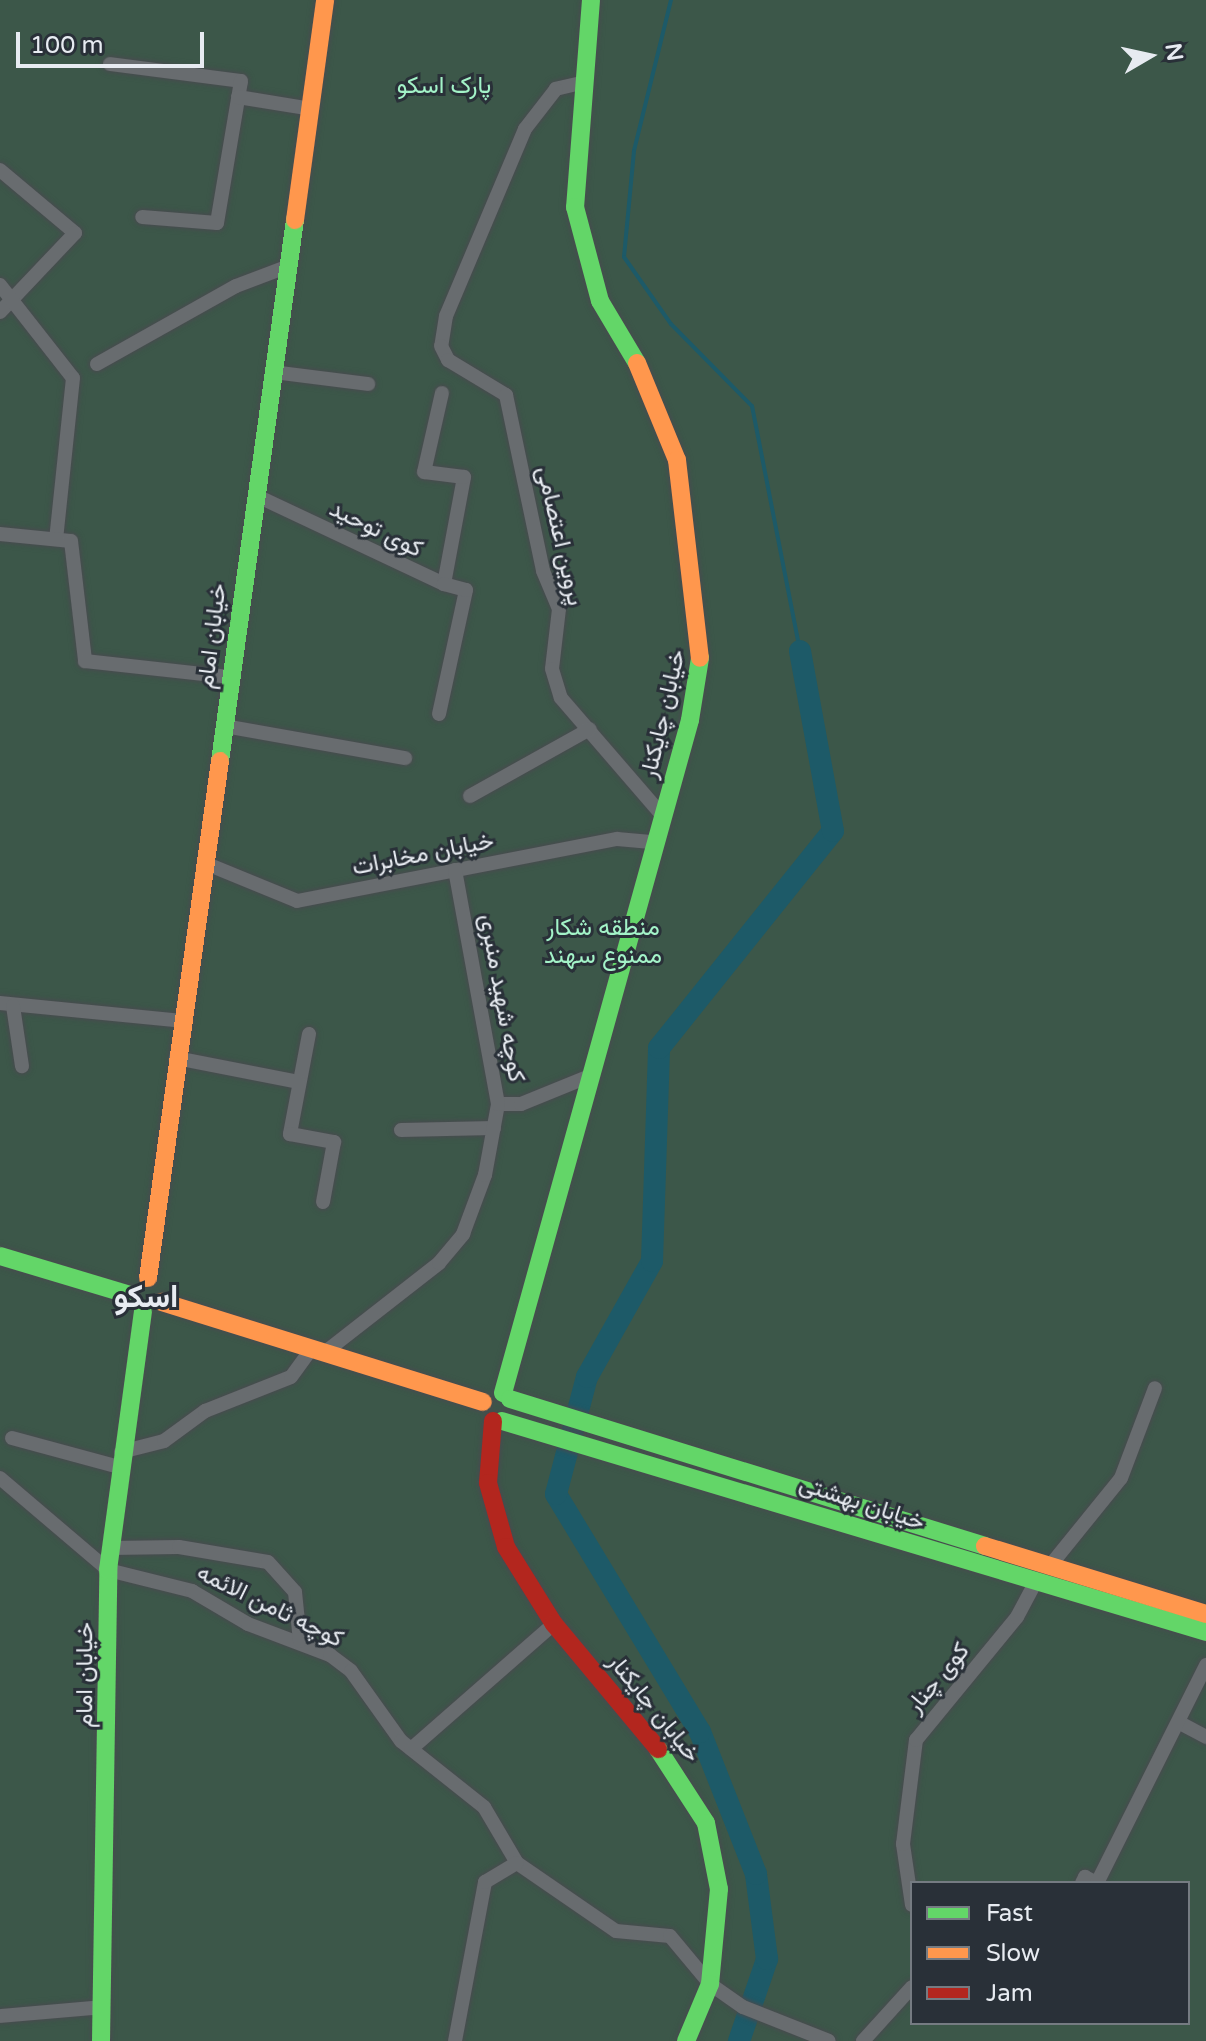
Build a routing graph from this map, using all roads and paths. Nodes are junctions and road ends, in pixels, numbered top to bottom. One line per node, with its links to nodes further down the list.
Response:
1 (325, 0): 6 (main road, خیابان امام)
2 (591, 0): 4 (main road, خیابان چایکنار)
3 (110, 64): 5 (street)
4 (581, 83): 24 (street, پروین اعتصامی); 27 (main road, خیابان چایکنار)
5 (238, 97): 6 (street); 8 (street)
6 (311, 109): 9 (main road, خیابان امام)
7 (0, 170): 11 (street)
8 (142, 217)
9 (286, 267): 13 (street); 14 (main road, خیابان امام)
10 (0, 285): 11 (street)
11 (13, 296): 12 (street); 19 (street)
12 (0, 312)
13 (97, 364)
14 (273, 372): 15 (street); 17 (main road, خیابان امام)
15 (368, 384)
16 (442, 393): 20 (street, کوی توحید)
17 (257, 496): 20 (street, کوی توحید); 21 (main road, خیابان امام)
18 (0, 534): 19 (street)
19 (64, 540): 21 (street)
20 (444, 584): 22 (street)
21 (231, 677): 23 (main road, خیابان امام)
22 (439, 714)
23 (225, 726): 25 (street); 29 (main road, خیابان امام)
24 (590, 729): 26 (street); 27 (street, پروین اعتصامی)
25 (405, 758)
26 (470, 796)
27 (662, 815): 28 (main road, خیابان چایکنار)
28 (654, 842): 30 (street, خیابان مخابرات); 36 (main road, خیابان چایکنار)
29 (207, 864): 30 (street, خیابان مخابرات); 32 (main road, خیابان امام)
30 (455, 870): 38 (street, کوچه شهید منبری)
31 (6, 1005): 32 (street); 35 (street)
32 (182, 1021): 34 (main road, خیابان امام)
33 (309, 1034): 37 (street)
34 (176, 1058): 37 (street); 43 (main road, خیابان امام)
35 (22, 1066)
36 (587, 1077): 38 (street); 49 (main road, خیابان چایکنار)
37 (298, 1082): 41 (street)
38 (498, 1104): 39 (street, کوچه شهید منبری)
39 (494, 1128): 40 (street); 47 (street, کوچه شهید منبری)
40 (401, 1130)
41 (323, 1202)
42 (0, 1256): 44 (main road)
43 (148, 1278): 44 (main road); 45 (main road)
44 (130, 1295): 46 (main road)
45 (162, 1302): 46 (main road); 47 (main road)
46 (143, 1311): 53 (main road, خیابان امام)
47 (317, 1351): 50 (main road); 53 (street, کوچه شهید منبری)
48 (1155, 1388): 56 (street)
49 (506, 1396): 50 (main road); 51 (main road, خیابان چایکنار); 56 (main road, خیابان بهشتی)
50 (483, 1402): 51 (main road)
51 (498, 1421): 58 (main road, خیابان بهشتی); 60 (main road, خیابان چایکنار)
52 (12, 1438): 53 (street)
53 (120, 1460): 55 (main road, خیابان امام)
54 (0, 1478): 57 (street)
55 (111, 1548): 57 (main road, خیابان امام); 62 (street)
56 (1049, 1567): 59 (main road, خیابان بهشتی)
57 (108, 1570): 62 (street, کوچه ثامن الائمه); 72 (main road, خیابان امام)
58 (1034, 1585): 61 (main road, خیابان بهشتی); 69 (street, کوی چنار)
59 (1206, 1614)
60 (554, 1624): 66 (street); 70 (main road, خیابان چایکنار)
61 (1206, 1632)
62 (300, 1641): 66 (street, کوچه ثامن الائمه)
63 (1206, 1665): 64 (street)
64 (1180, 1723): 65 (street); 68 (street)
65 (1206, 1737)
66 (411, 1749): 67 (street, کوچه ثامن الائمه)
67 (517, 1863): 70 (street, کوچه ثامن الائمه); 75 (street)
68 (1098, 1881)
69 (910, 1891)
70 (710, 1984): 76 (main road, خیابان چایکنار); 77 (street, کوچه ثامن الائمه)
71 (910, 1989): 78 (street)
72 (103, 2007): 73 (street); 74 (main road, خیابان امام)
73 (0, 2016)
74 (101, 2041)
75 (455, 2041)
76 (686, 2041)
77 (829, 2041)
78 (863, 2041)

